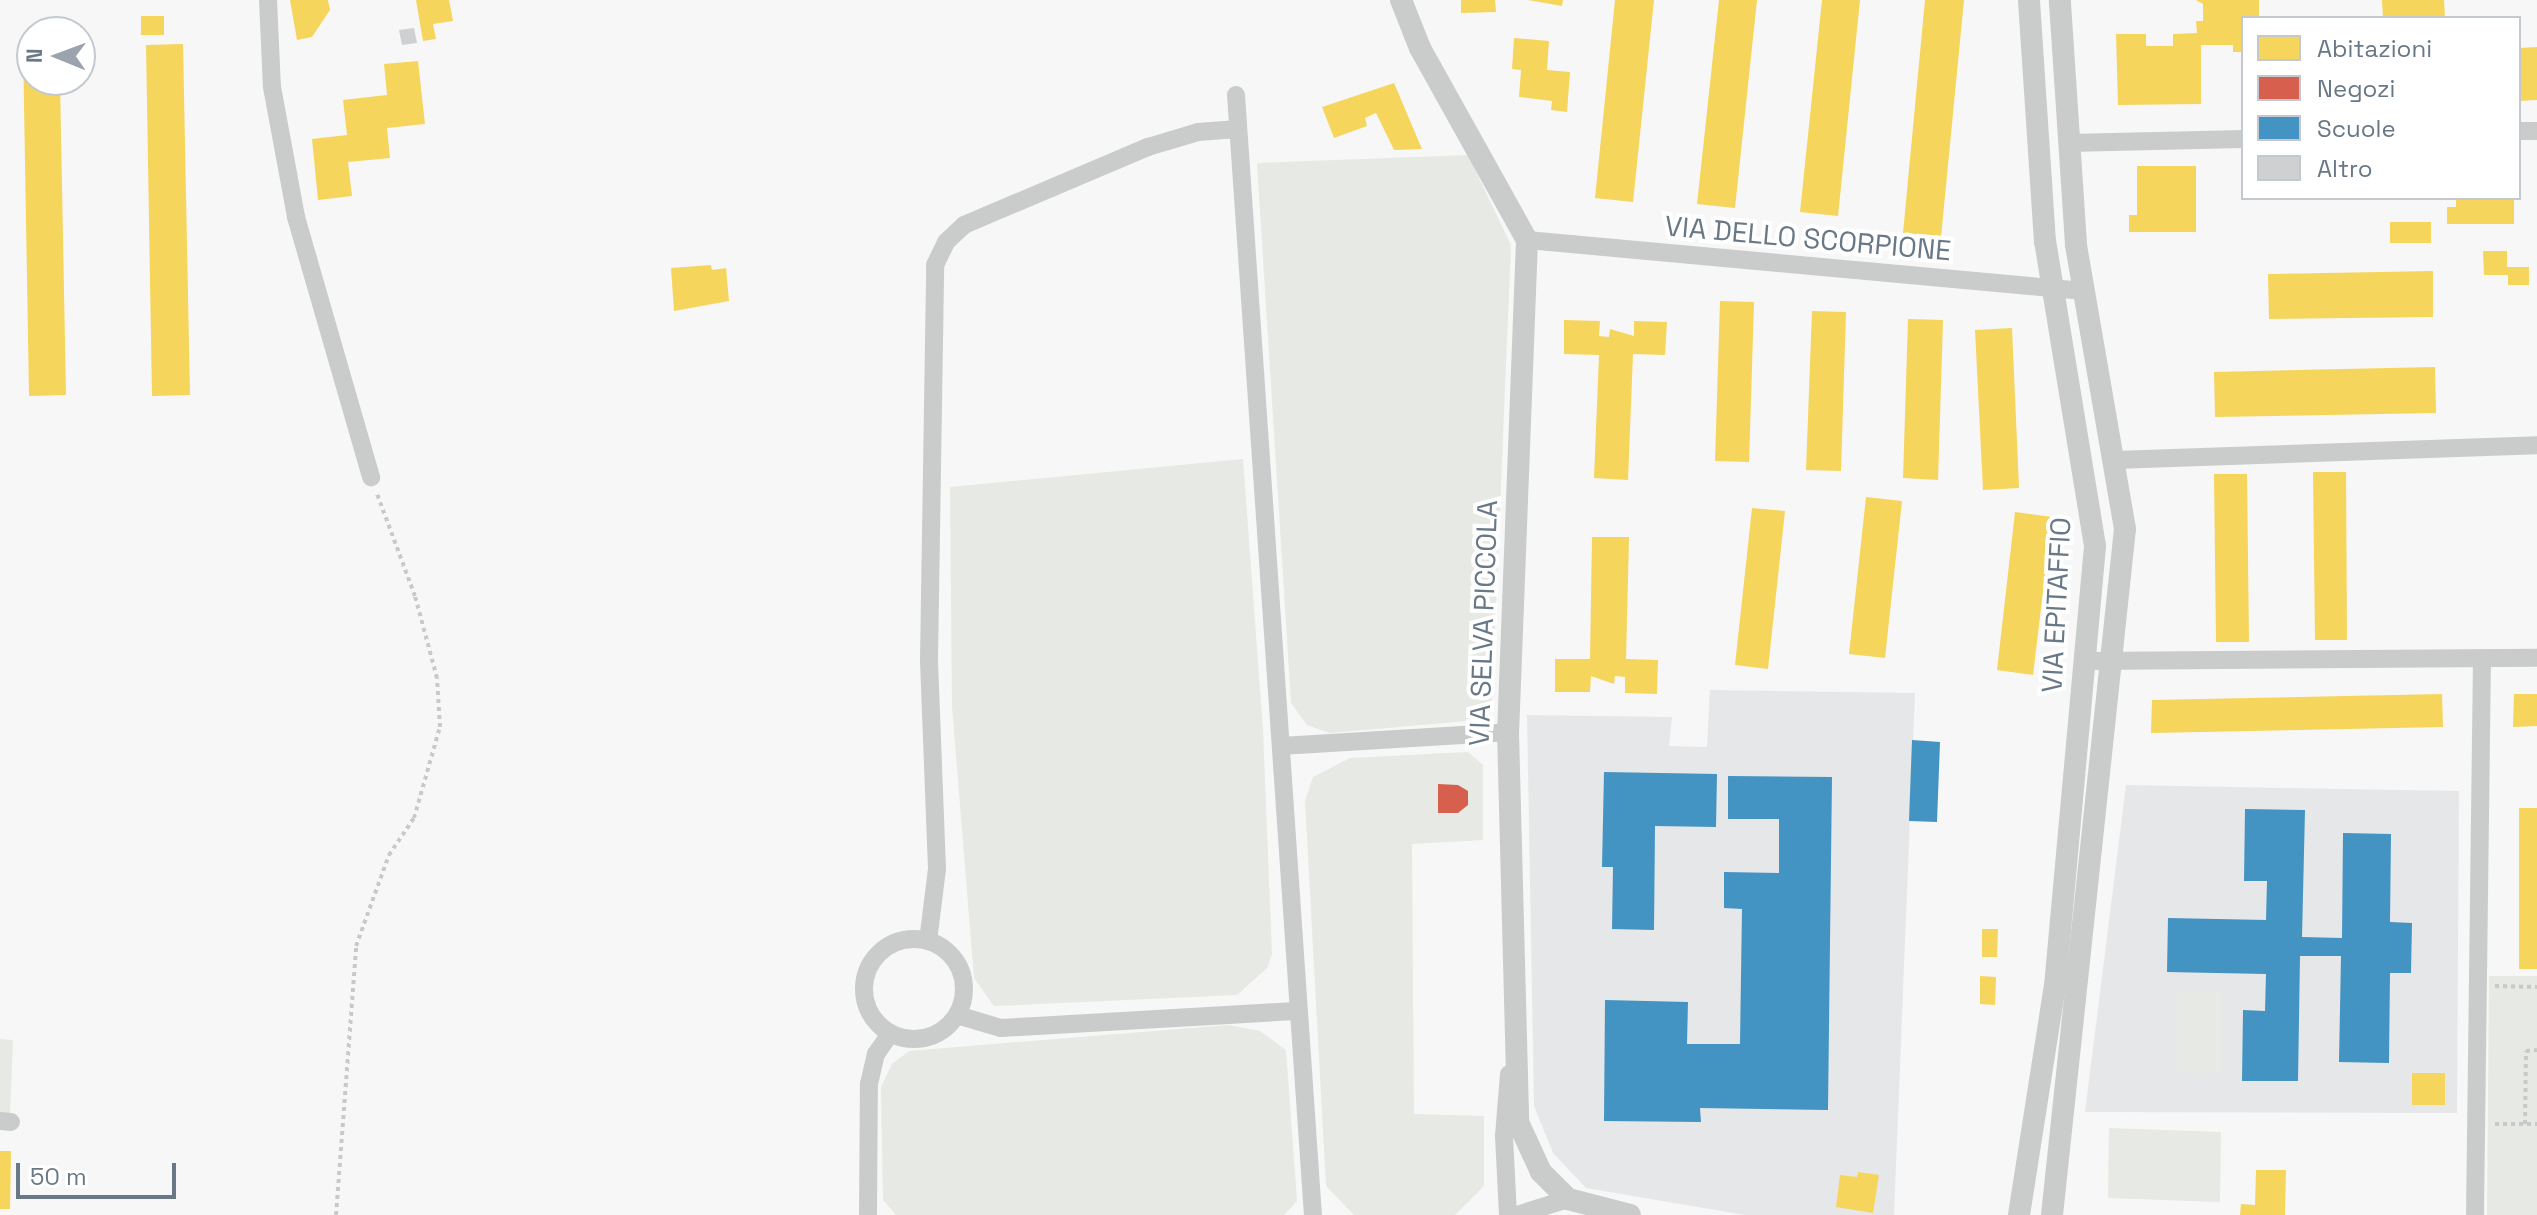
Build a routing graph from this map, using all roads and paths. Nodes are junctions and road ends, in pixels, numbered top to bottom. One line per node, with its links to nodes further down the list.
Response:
1 (268, 0): 14 (street)
2 (1401, 0): 9 (street)
3 (2029, 0): 10 (street, VIA EPITAFFIO)
4 (2060, 0): 8 (street, VIA EPITAFFIO)
5 (1236, 95): 6 (street)
6 (1238, 129): 20 (street); 21 (street)
7 (2241, 139): 8 (street)
8 (2068, 143): 11 (street, VIA EPITAFFIO)
9 (1527, 240): 10 (street, VIA DELLO SCORPIONE); 19 (street, VIA SELVA PICCOLA)
10 (2053, 289): 11 (street, VIA DELLO SCORPIONE); 17 (street, VIA EPITAFFIO)
11 (2084, 291): 13 (street, VIA EPITAFFIO)
12 (2537, 445): 13 (street)
13 (2115, 460): 18 (street, VIA EPITAFFIO)
14 (371, 477): 33 (path)
15 (2537, 658): 16 (street)
16 (2482, 659): 18 (street); 41 (street)
17 (2084, 661): 18 (street); 39 (street, VIA EPITAFFIO)
18 (2113, 661): 40 (street, VIA EPITAFFIO)
19 (1508, 732): 20 (street); 28 (street, VIA SELVA PICCOLA)
20 (1281, 746): 24 (street)
21 (928, 941): 25 (street); 26 (street)
22 (2489, 986): 23 (path)
23 (2537, 987)
24 (1299, 1011): 25 (street); 35 (street)
25 (957, 1015): 26 (street)
26 (890, 1034): 34 (street)
27 (2537, 1050): 30 (path)
28 (1514, 1053): 32 (street, VIA SELVA PICCOLA); 36 (street)
29 (2488, 1124): 30 (path)
30 (2525, 1124): 31 (path)
31 (2537, 1124)
32 (1568, 1199): 37 (street); 38 (street)
33 (336, 1215)
34 (868, 1215)
35 (1313, 1215)
36 (1508, 1215)
37 (1517, 1215)
38 (1630, 1215)
39 (2019, 1215)
40 (2052, 1215)
41 (2475, 1215)

